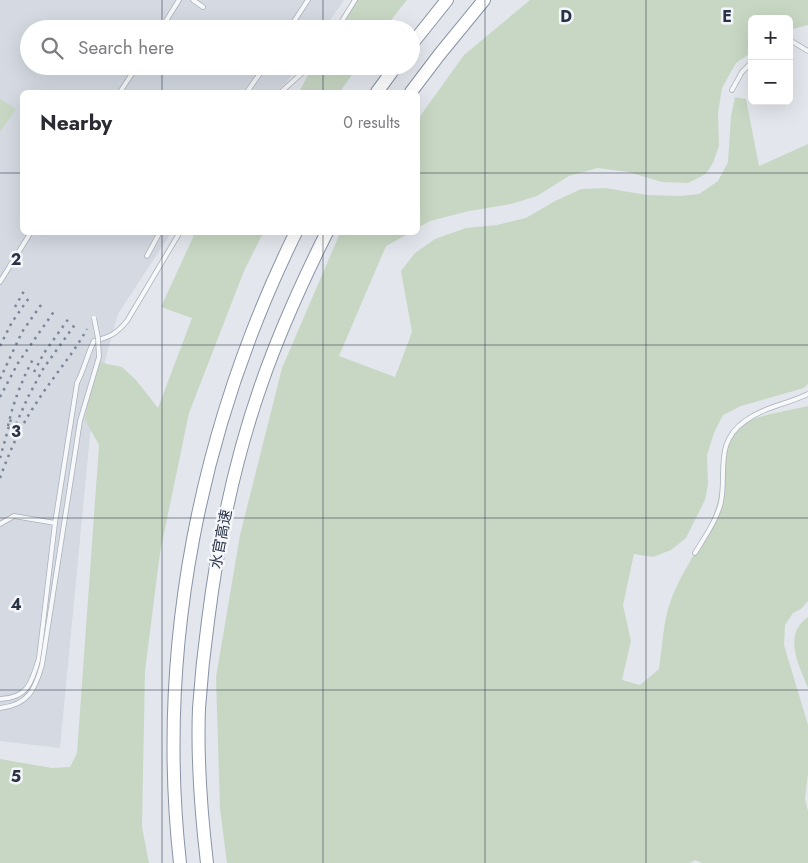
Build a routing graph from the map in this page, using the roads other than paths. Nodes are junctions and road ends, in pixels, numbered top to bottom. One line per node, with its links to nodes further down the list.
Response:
1 (179, 0): 8 (lane)
2 (193, 0): 7 (lane)
3 (308, 0): 9 (lane)
4 (355, 0): 10 (lane)
5 (447, 0): 11 (highway)
6 (483, 2): 23 (highway)
7 (203, 7)
8 (167, 20)
9 (295, 20)
10 (343, 20)
11 (420, 34)
12 (793, 42): 13 (lane)
13 (808, 51)
14 (748, 66): 24 (lane)
15 (131, 75): 19 (lane)
16 (259, 75): 20 (lane)
17 (300, 75): 21 (lane)
18 (389, 75): 22 (highway)
19 (121, 90)
20 (248, 90)
21 (283, 90)
22 (378, 90)
23 (413, 90)
24 (732, 90)
25 (29, 235): 31 (lane)
26 (158, 235): 30 (lane)
27 (178, 235): 34 (lane)
28 (295, 235): 39 (highway, 水官高速)
29 (326, 235): 40 (highway, 水官高速)
30 (147, 256)
31 (0, 282)
32 (94, 318): 38 (lane, bridge)
33 (808, 394): 36 (lane)
34 (55, 523): 35 (lane); 37 (lane)
35 (0, 524)
36 (695, 554)
37 (0, 699)
38 (0, 708)
39 (180, 863)
40 (207, 863)

